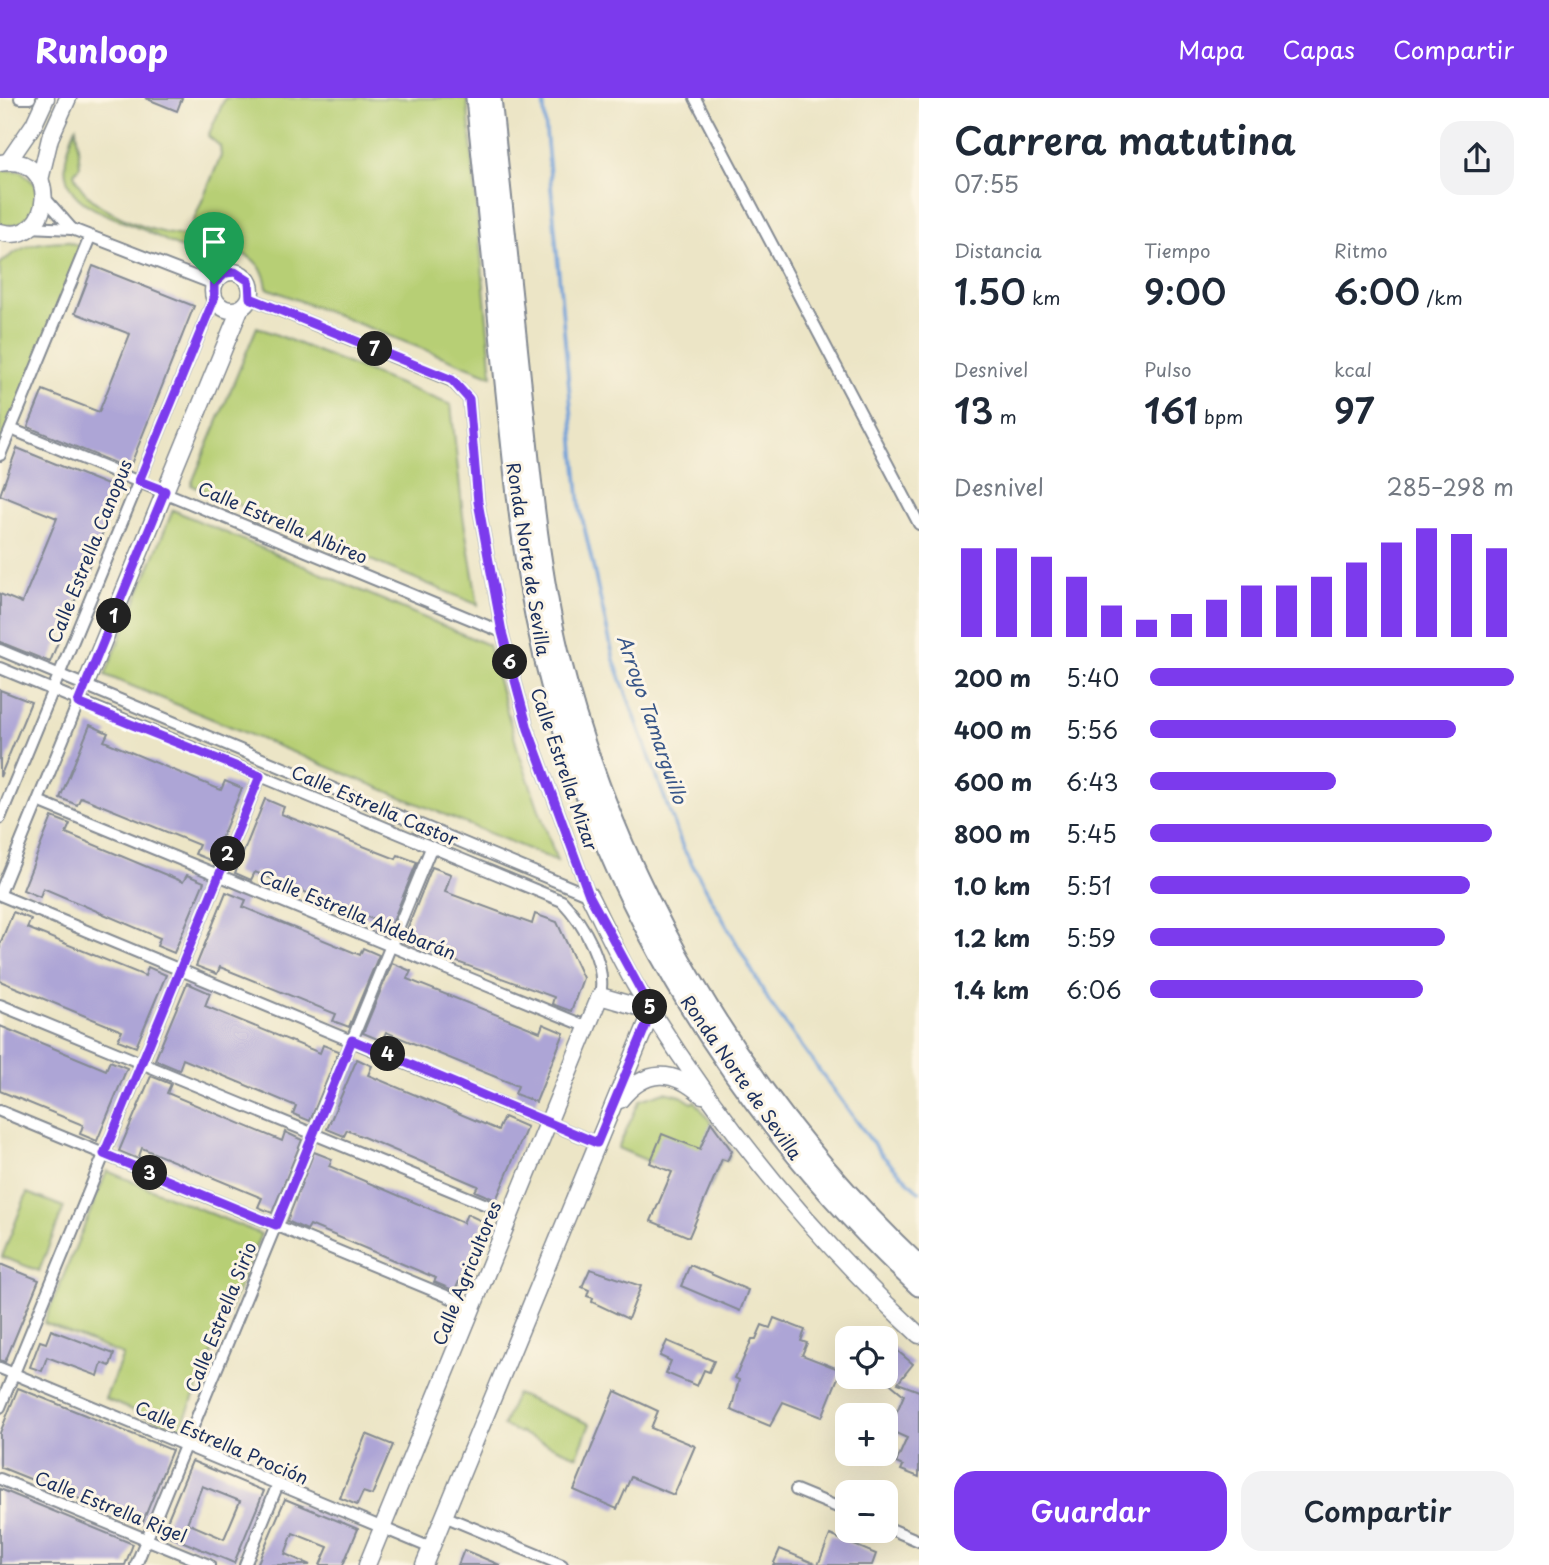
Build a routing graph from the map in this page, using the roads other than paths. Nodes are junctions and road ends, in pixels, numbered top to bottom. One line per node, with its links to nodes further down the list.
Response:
1 (20, 98): 2 (street)
2 (30, 98)
3 (46, 98): 8 (street)
4 (68, 98): 9 (street)
5 (476, 98): 54 (highway, Ronda Norte de Sevilla)
6 (491, 98): 53 (highway, Ronda Norte de Sevilla)
7 (695, 98): 21 (street)
8 (4, 162): 9 (street)
9 (40, 180): 10 (street)
10 (45, 198): 11 (street); 12 (street)
11 (29, 227): 12 (street); 13 (street)
12 (72, 229): 14 (street)
13 (2, 235)
14 (90, 237): 15 (street); 17 (street)
15 (214, 292): 16 (street); 16 (street); 19 (street, Calle Estrella Canopus)
16 (245, 303): 20 (street); 22 (street, Calle Estrella Mizar)
17 (11, 429): 18 (street); 19 (street, Calle Estrella Albireo)
18 (0, 455)
19 (139, 481): 20 (street, Calle Estrella Albireo); 25 (street, Calle Estrella Canopus)
20 (165, 491): 22 (street, Calle Estrella Albireo); 26 (street)
21 (919, 524)
22 (502, 632): 35 (street, Calle Estrella Mizar)
23 (0, 650): 25 (street, Calle Estrella Castor)
24 (0, 668): 27 (street, Calle Estrella Castor)
25 (59, 675): 26 (street, Calle Estrella Castor); 27 (street, Calle Estrella Canopus)
26 (85, 686): 28 (street); 35 (street, Calle Estrella Castor)
27 (53, 691): 28 (street, Calle Estrella Castor); 31 (street, Calle Estrella Canopus)
28 (78, 703): 29 (street, Calle Estrella Castor); 30 (street)
29 (260, 776): 32 (street, Calle Estrella Castor); 33 (street)
30 (38, 801): 33 (street, Calle Estrella Aldebarán); 34 (street)
31 (0, 818)
32 (431, 848): 36 (street, Calle Estrella Sirio); 38 (street, Calle Estrella Castor)
33 (219, 876): 36 (street, Calle Estrella Aldebarán); 37 (street)
34 (0, 894): 37 (street)
35 (589, 895): 40 (street, Calle Estrella Mizar)
36 (391, 946): 41 (street, Calle Estrella Aldebarán); 42 (street, Calle Estrella Sirio)
37 (180, 969): 42 (street); 43 (street)
38 (600, 996): 40 (street); 41 (street, Calle Agricultores)
39 (0, 1004): 43 (street)
40 (652, 1011): 44 (street); 46 (street, Calle Estrella Mizar)
41 (588, 1027): 47 (street, Calle Agricultores)
42 (352, 1040): 47 (street); 48 (street, Calle Estrella Sirio)
43 (142, 1063): 48 (street); 50 (street)
44 (612, 1110): 46 (street); 49 (street)
45 (0, 1111): 50 (street)
46 (724, 1119): 56 (street)
47 (549, 1121): 49 (street); 51 (street, Calle Agricultores)
48 (314, 1132): 51 (street); 52 (street, Calle Estrella Sirio)
49 (597, 1143): 65 (street)
50 (104, 1154): 52 (street); 58 (street)
51 (510, 1215): 55 (street, Calle Agricultores)
52 (276, 1225): 55 (street); 60 (street, Calle Estrella Sirio)
53 (919, 1266)
54 (919, 1286)
55 (473, 1307): 66 (street, Calle Agricultores)
56 (919, 1335)
57 (0, 1368): 58 (street, Calle Estrella Proción)
58 (14, 1374): 59 (street); 60 (street, Calle Estrella Proción)
59 (0, 1407)
60 (186, 1447): 62 (street, Calle Estrella Proción); 68 (street, Calle Estrella Sirio)
61 (0, 1479): 68 (street, Calle Estrella Rigel)
62 (278, 1484): 66 (street, Calle Estrella Proción); 73 (street)
63 (796, 1490): 64 (street)
64 (835, 1506)
65 (444, 1516): 70 (street); 76 (street)
66 (382, 1528): 70 (street, Calle Estrella Proción); 74 (street, Calle Agricultores)
67 (898, 1532): 69 (street)
68 (147, 1540): 71 (street, Calle Estrella Sirio); 72 (street, Calle Estrella Rigel)
69 (919, 1541)
70 (431, 1548): 75 (street)
71 (136, 1565)
72 (209, 1565)
73 (245, 1565)
74 (367, 1565)
75 (424, 1565)
76 (562, 1565)

